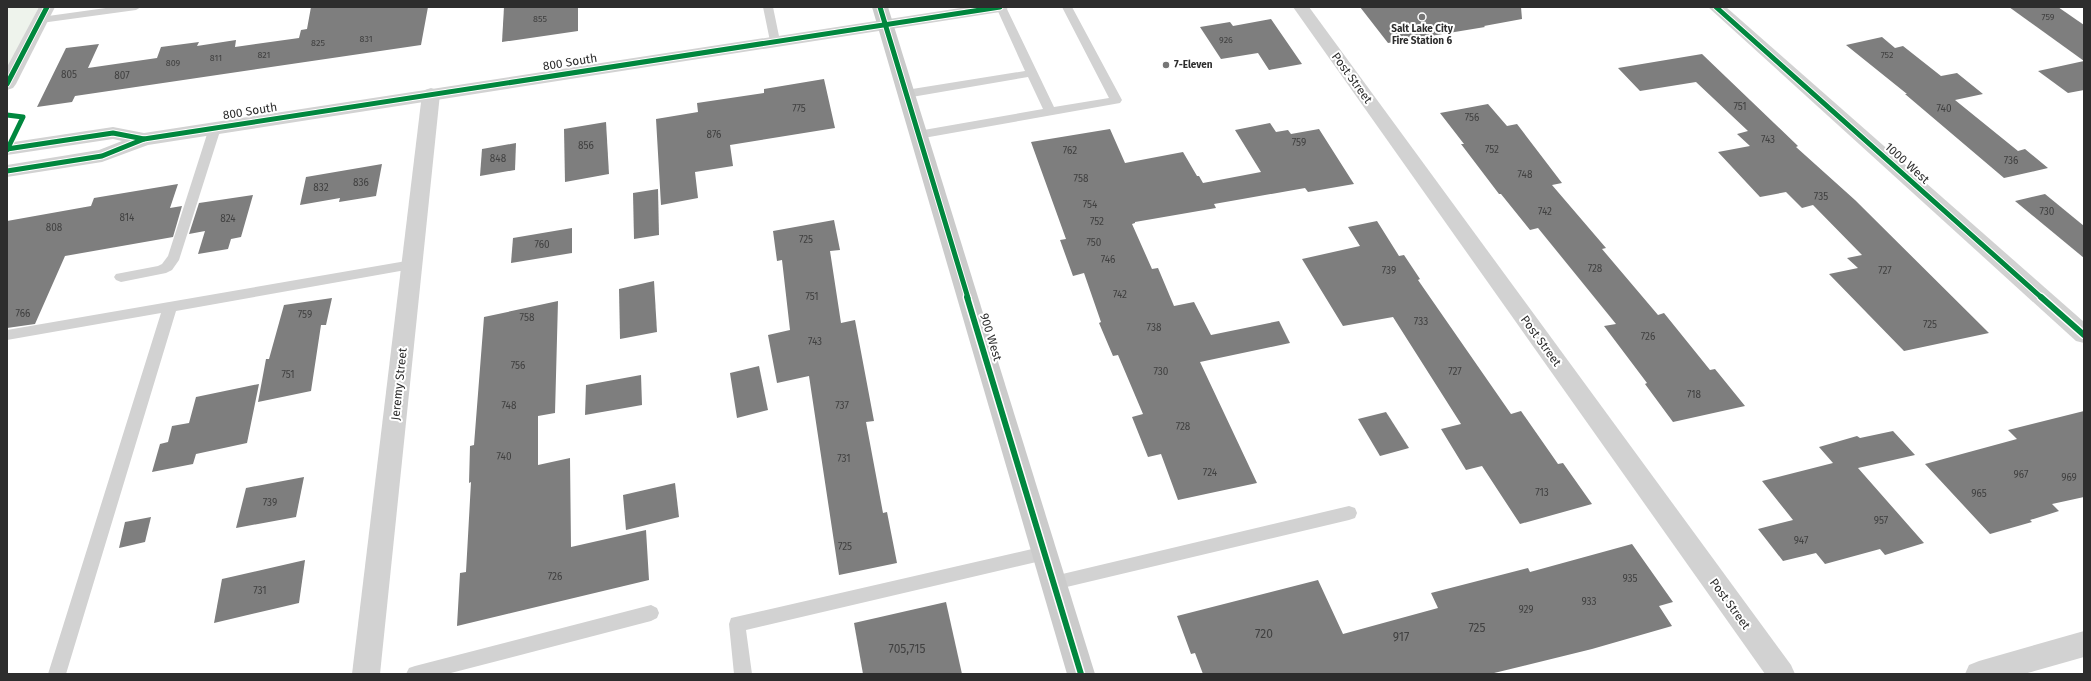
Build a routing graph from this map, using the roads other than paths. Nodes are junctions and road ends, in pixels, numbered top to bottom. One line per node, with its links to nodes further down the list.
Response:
1 (136, 7): 8 (lane)
2 (768, 7): 10 (lane)
3 (1001, 7): 7 (street, 800 South); 11 (lane)
4 (1067, 7): 15 (lane)
5 (1301, 7): 36 (street, Post Street)
6 (1716, 7): 25 (street, 1000 West)
7 (977, 9): 9 (street, 800 South)
8 (44, 14): 12 (street)
9 (883, 16): 10 (street, 800 South); 14 (main road, 900 West)
10 (775, 42): 13 (street, 800 South)
11 (1032, 73): 14 (lane); 15 (lane)
12 (7, 84)
13 (431, 94): 16 (street, 800 South); 21 (street, Jeremy Street)
14 (906, 94): 17 (main road, 900 West)
15 (1050, 112): 17 (lane)
16 (214, 128): 18 (street, 800 South); 22 (lane)
17 (918, 135): 27 (main road, 900 West)
18 (144, 139): 19 (street, 800 South); 20 (street, 800 South)
19 (7, 149)
20 (7, 172)
21 (412, 265): 23 (lane); 32 (street, Jeremy Street)
22 (121, 277)
23 (170, 308): 24 (lane); 31 (lane)
24 (7, 335)
25 (2084, 335)
26 (1349, 513): 28 (lane)
27 (1045, 553): 28 (main road, 900 West); 34 (lane)
28 (1054, 583): 35 (main road, 900 West)
29 (651, 613): 33 (lane)
30 (2084, 644): 37 (street)
31 (57, 674)
32 (366, 674)
33 (415, 674)
34 (743, 674)
35 (1081, 674)
36 (1781, 674)
37 (1979, 674)

